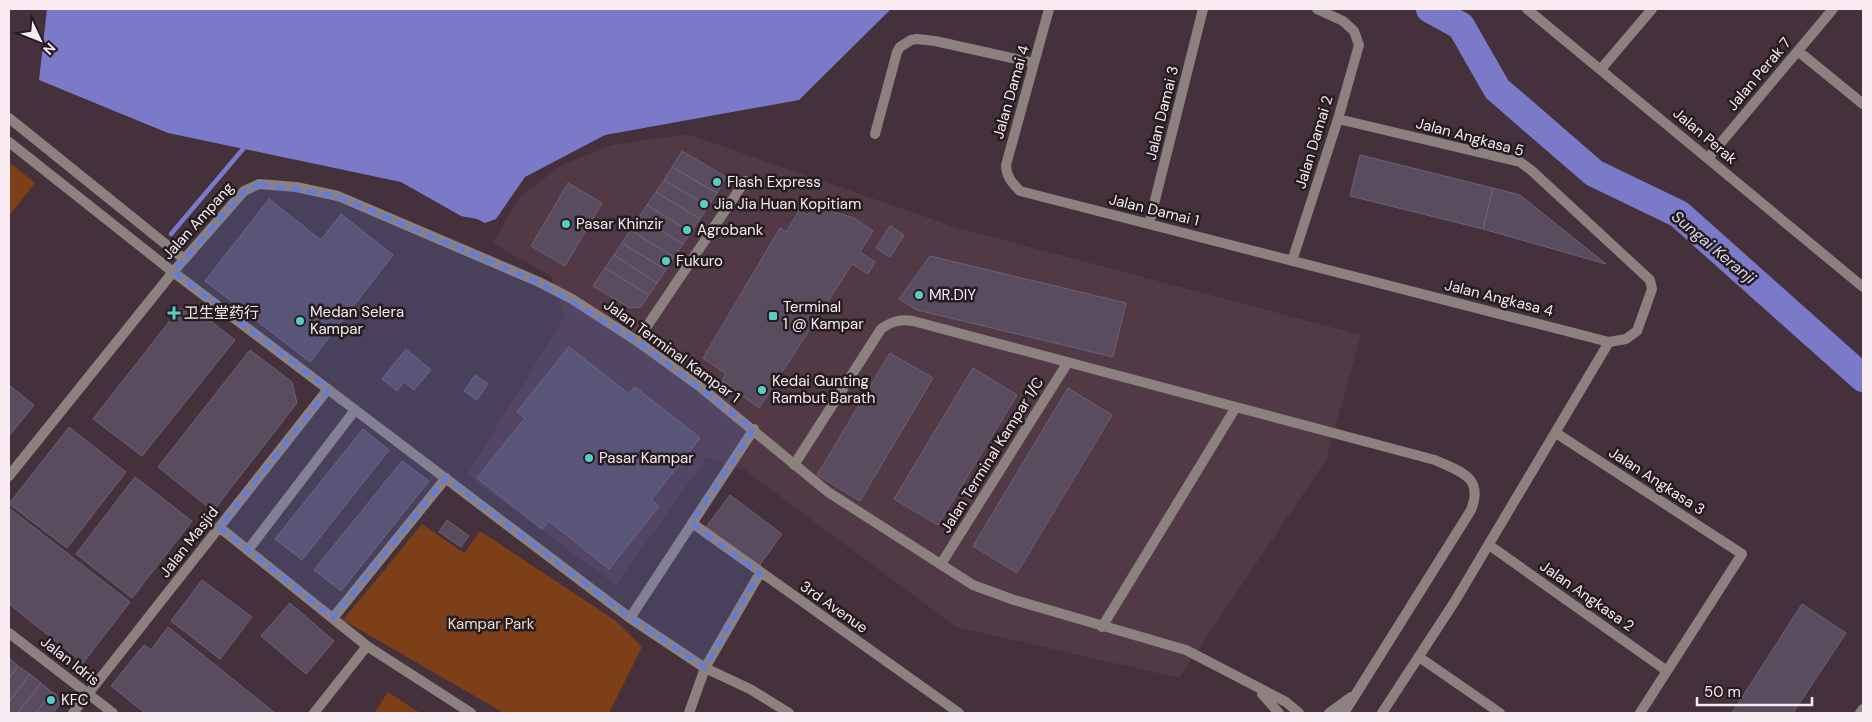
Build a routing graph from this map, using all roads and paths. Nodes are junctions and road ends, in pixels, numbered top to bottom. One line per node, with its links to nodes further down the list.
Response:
1 (1049, 9): 8 (street, Jalan Damai 4)
2 (1203, 9): 18 (street, Jalan Damai 3)
3 (1317, 9): 12 (street, Jalan Damai 2)
4 (1527, 9): 9 (street, Jalan Perak)
5 (1652, 9): 9 (street)
6 (1833, 9): 7 (street, Jalan Perak 7)
7 (1798, 50): 10 (street); 15 (street, Jalan Perak 7)
8 (1034, 63): 13 (street); 17 (street, Jalan Damai 4)
9 (1601, 69): 15 (street, Jalan Perak)
10 (1863, 104)
11 (9, 118): 19 (street)
12 (1338, 119): 20 (street, Jalan Damai 2); 25 (street, Jalan Angkasa 5)
13 (875, 134)
14 (9, 142): 21 (street)
15 (1708, 158): 22 (street, Jalan Perak)
16 (745, 181): 24 (street)
17 (1012, 183): 18 (street, Jalan Damai 1)
18 (1149, 224): 20 (street, Jalan Damai 1)
19 (184, 259): 21 (street, Jalan Ampang); 23 (street, Jalan Ampang)
20 (1292, 261): 25 (street, Jalan Angkasa 4)
21 (173, 272): 27 (street); 33 (street, Jalan Ampang)
22 (1863, 286)
23 (572, 299): 24 (street, Jalan Terminal Kampar 1)
24 (637, 341): 30 (street, Jalan Terminal Kampar 1)
25 (1609, 342): 31 (street)
26 (1068, 362): 28 (street); 32 (street); 39 (street, Jalan Terminal Kampar 1/C)
27 (328, 389): 29 (street); 36 (street, Jalan Masjid)
28 (1236, 407): 43 (street); 50 (street)
29 (356, 410): 34 (street); 38 (street)
30 (754, 429): 32 (street, Jalan Terminal Kampar 1); 35 (street)
31 (1556, 433): 37 (street); 48 (street, Jalan Angkasa 3)
32 (794, 464): 39 (street, Jalan Terminal Kampar 1)
33 (9, 476)
34 (446, 478): 41 (street); 42 (street)
35 (692, 524): 40 (street, 3rd Avenue); 42 (street)
36 (219, 527): 38 (street); 51 (street, Jalan Masjid)
37 (1489, 545): 46 (street); 48 (street, Jalan Angkasa 2)
38 (248, 550): 41 (street)
39 (942, 564): 43 (street, Jalan Terminal Kampar 1)
40 (760, 573): 47 (street); 59 (street, 3rd Avenue)
41 (332, 618): 45 (street)
42 (630, 618): 47 (street)
43 (1102, 627): 49 (street, Jalan Terminal Kampar 1)
44 (9, 633): 51 (street, Jalan Idris)
45 (367, 646): 55 (street); 56 (street)
46 (1419, 657): 64 (street); 65 (street)
47 (705, 668): 57 (street); 58 (street)
48 (1667, 671): 66 (street)
49 (1258, 689): 60 (street); 61 (street, Jalan Terminal Kampar 1)
50 (1356, 693): 62 (street); 63 (street)
51 (88, 694): 53 (street, Jalan Masjid); 54 (street, Jalan Idris)
52 (1863, 709): 67 (street)
53 (73, 713)
54 (112, 713)
55 (314, 713)
56 (471, 713)
57 (689, 713)
58 (789, 713)
59 (959, 713)
60 (1279, 713)
61 (1299, 713)
62 (1329, 713)
63 (1344, 713)
64 (1382, 713)
65 (1500, 713)
66 (1640, 713)
67 (1860, 713)

